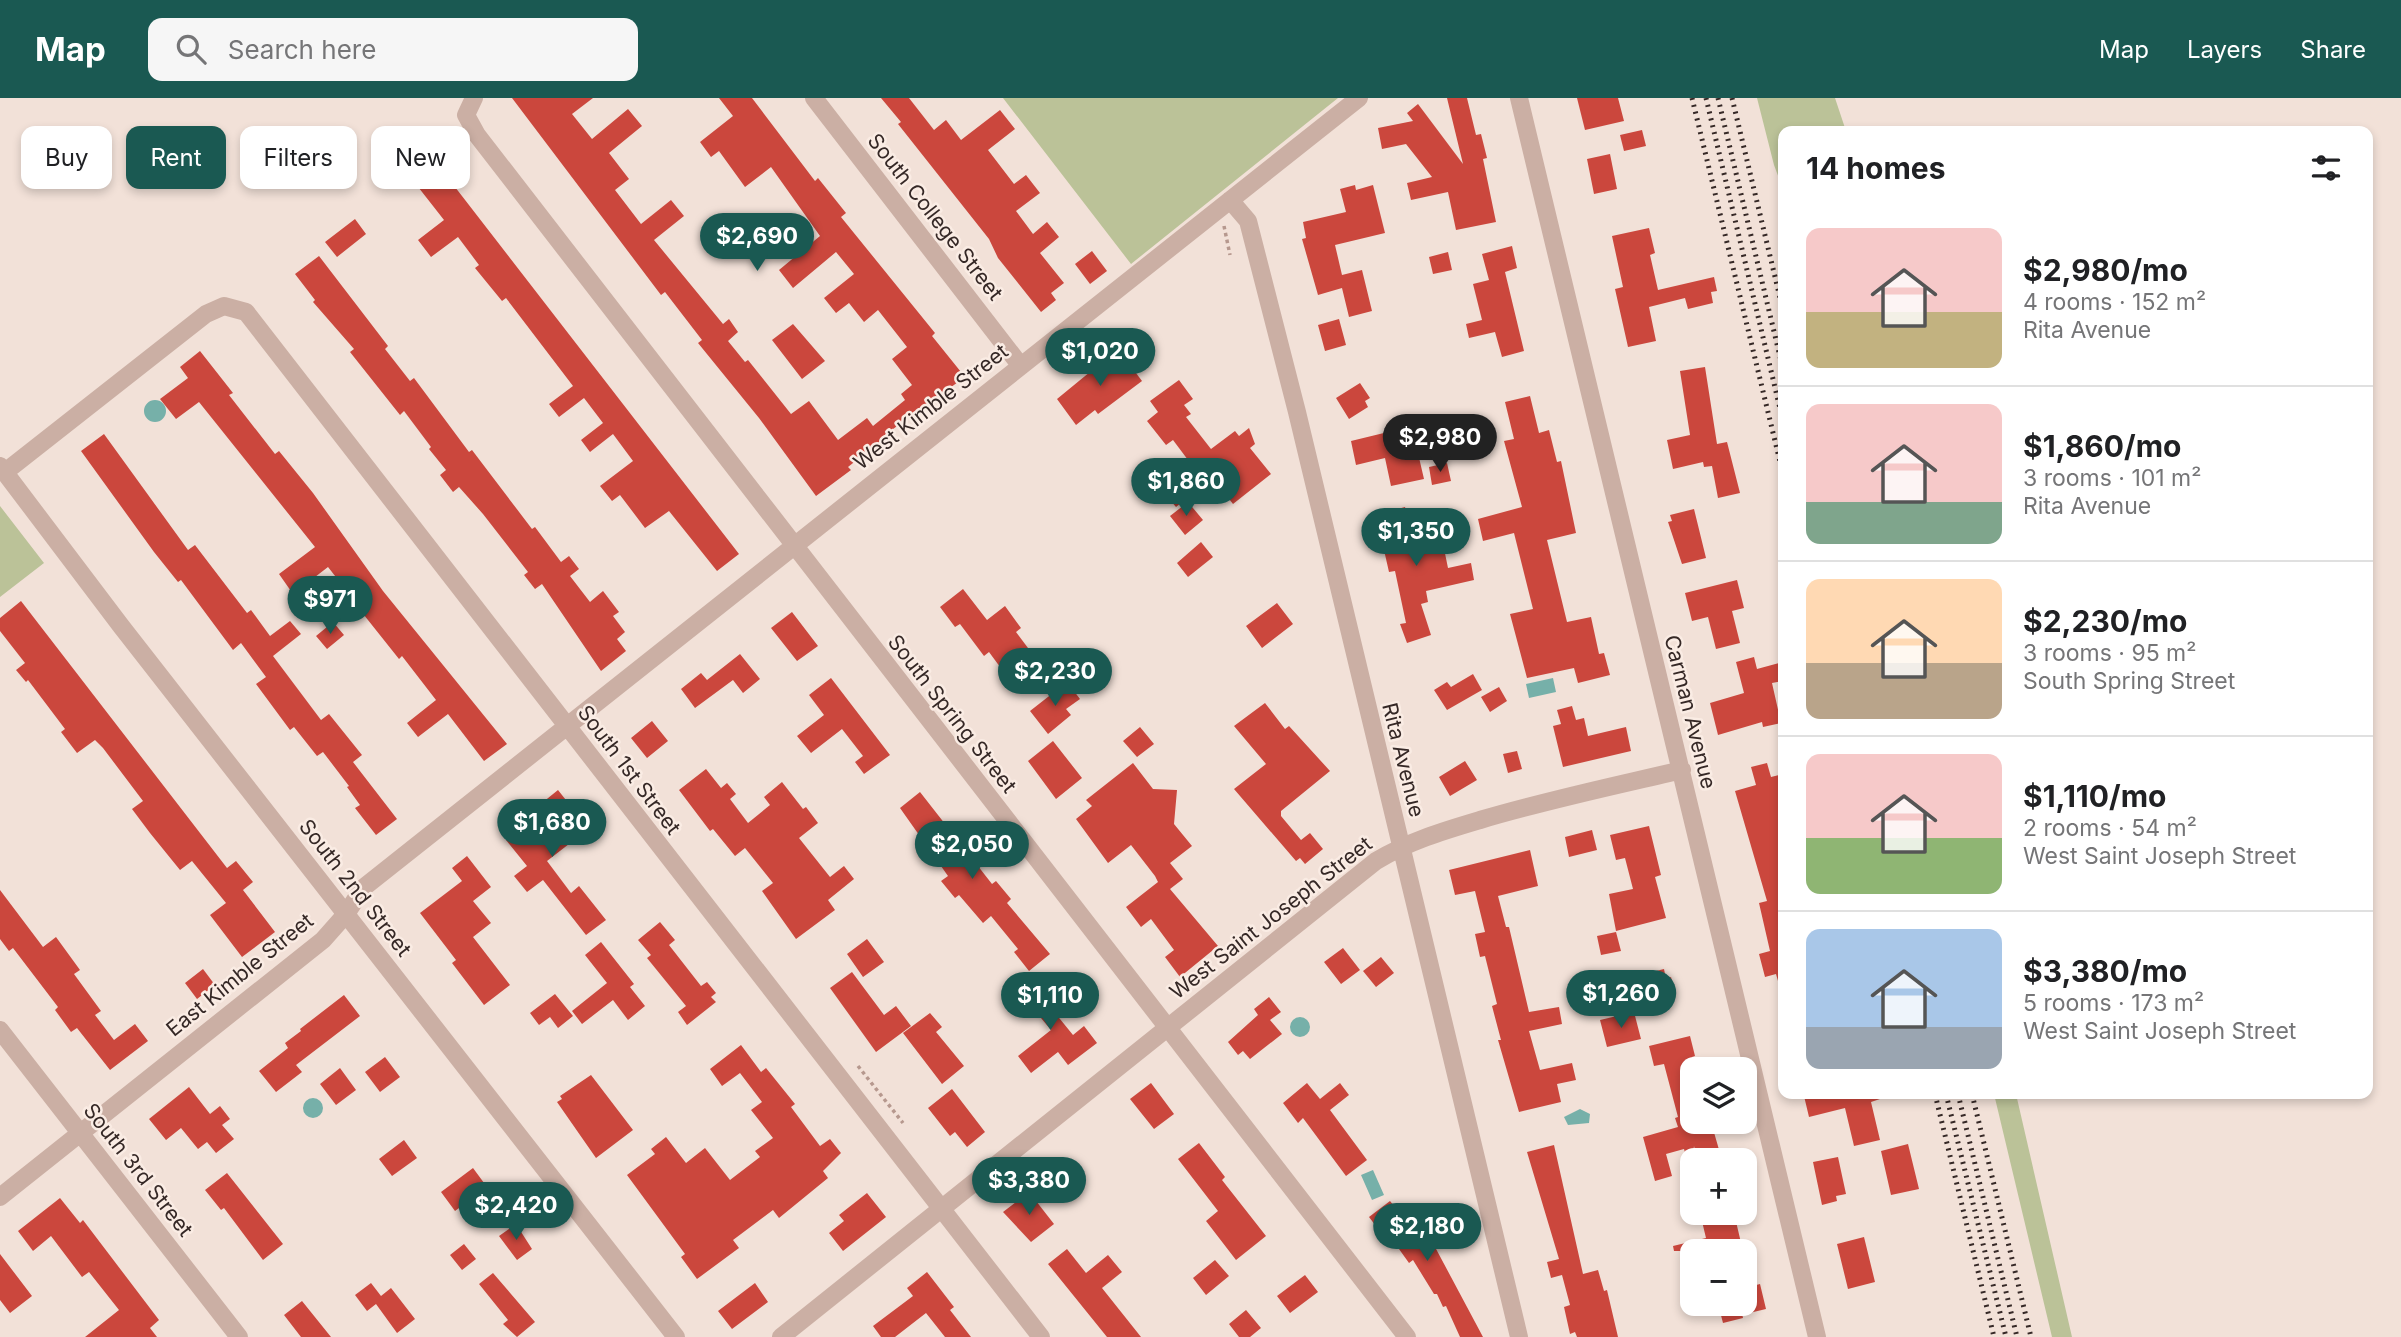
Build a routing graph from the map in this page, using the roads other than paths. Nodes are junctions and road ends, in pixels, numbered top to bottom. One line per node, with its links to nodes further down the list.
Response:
1 (474, 98): 8 (street, South Spring Street)
2 (814, 98): 6 (street, South College Street)
3 (1359, 98): 5 (street, West Kimble Street)
4 (1519, 98): 10 (street, Carman Avenue)
5 (1230, 200): 6 (street, West Kimble Street); 11 (street, Rita Avenue)
6 (1020, 365): 8 (street, West Kimble Street)
7 (2, 469): 9 (street, South 1st Street); 12 (street, South 2nd Street)
8 (794, 545): 9 (street, West Kimble Street); 14 (street, South Spring Street)
9 (567, 727): 12 (street, East Kimble Street); 17 (street, South 1st Street)
10 (1682, 770): 11 (street, West Saint Joseph Street); 24 (street, Carman Avenue)
11 (1400, 846): 14 (street, West Saint Joseph Street); 23 (street, Rita Avenue)
12 (346, 914): 15 (street, East Kimble Street); 19 (street, South 2nd Street)
13 (0, 1030): 15 (street, South 3rd Street)
14 (1167, 1030): 17 (street, West Saint Joseph Street); 22 (street, South Spring Street)
15 (80, 1134): 16 (street, East Kimble Street); 18 (street, South 3rd Street)
16 (0, 1197)
17 (942, 1210): 20 (street, West Saint Joseph Street); 21 (street, South 1st Street)
18 (239, 1337)
19 (676, 1337)
20 (781, 1337)
21 (1041, 1337)
22 (1407, 1337)
23 (1519, 1337)
24 (1818, 1337)

